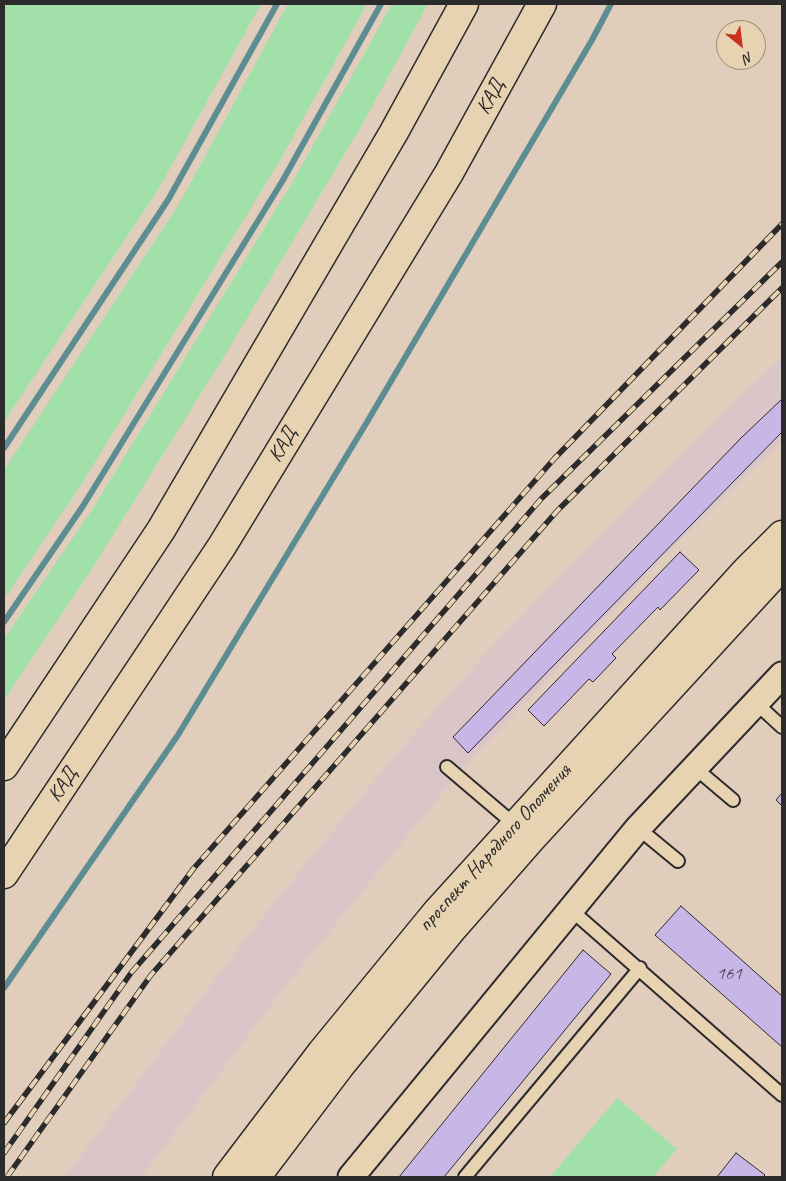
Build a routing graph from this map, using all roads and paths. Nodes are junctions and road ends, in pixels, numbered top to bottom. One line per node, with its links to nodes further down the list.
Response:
1 (464, 4): 8 (main road)
2 (542, 4): 15 (main road, КАД)
3 (782, 535): 12 (main road, проспект Народного Ополчения)
4 (782, 566): 20 (main road, проспект Народного Ополчения)
5 (782, 675): 6 (street)
6 (755, 702): 7 (lane); 10 (street)
7 (782, 727)
8 (4, 766)
9 (447, 767): 12 (lane)
10 (694, 767): 11 (lane); 13 (street)
11 (733, 800)
12 (514, 824): 19 (main road, проспект Народного Ополчения)
13 (638, 828): 14 (lane); 16 (street)
14 (678, 861)
15 (4, 874)
16 (570, 909): 17 (lane); 21 (street)
17 (640, 968): 18 (lane); 22 (lane)
18 (782, 1095)
19 (228, 1177)
20 (256, 1177)
21 (351, 1177)
22 (465, 1177)

